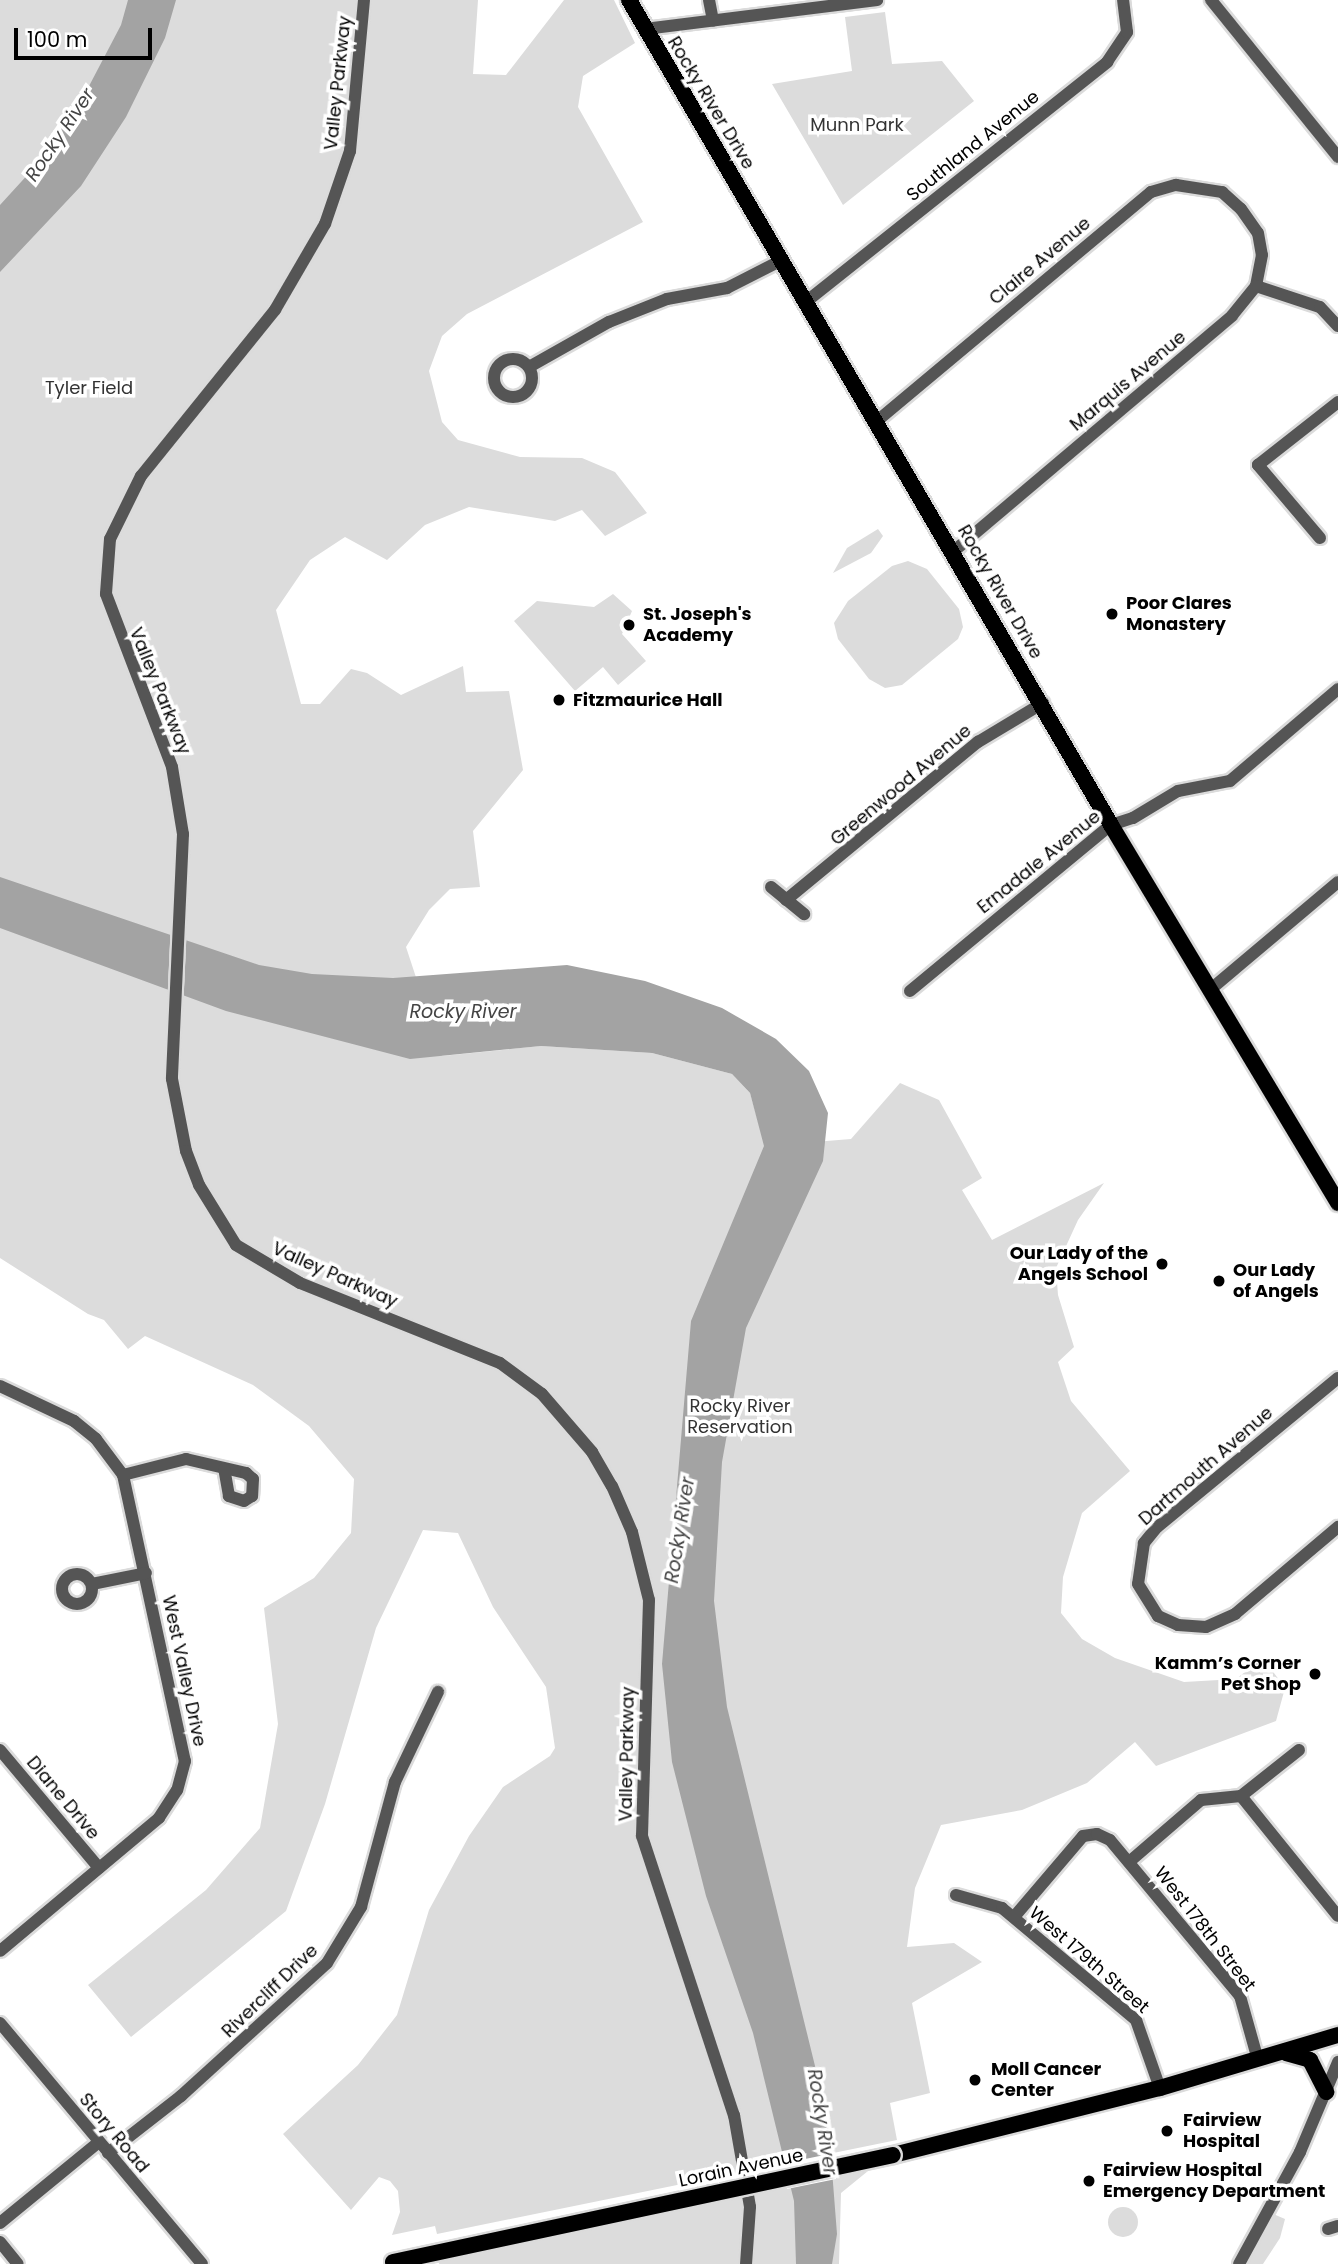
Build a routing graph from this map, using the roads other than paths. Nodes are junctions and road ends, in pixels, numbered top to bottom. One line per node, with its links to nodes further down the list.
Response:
1 (364, 0): 62 (street, Valley Parkway)
2 (629, 0): 9 (main road, Rocky River Drive)
3 (709, 0): 8 (street)
4 (877, 0): 7 (street)
5 (1123, 0): 14 (street, Southland Avenue)
6 (1211, 0): 10 (street)
7 (832, 2): 8 (street)
8 (713, 21): 9 (street)
9 (645, 29): 12 (main road, Rocky River Drive)
10 (1338, 157)
11 (1241, 209): 13 (street, Marquis Avenue); 18 (street, Claire Avenue)
12 (782, 260): 14 (main road, Rocky River Drive); 16 (street)
13 (1256, 286): 15 (street); 20 (street, Marquis Avenue)
14 (807, 301): 18 (main road, Rocky River Drive)
15 (1338, 326)
16 (529, 367)
17 (1338, 402): 19 (street)
18 (877, 421): 20 (main road, Rocky River Drive)
19 (1320, 538)
20 (954, 551): 22 (main road, Rocky River Drive)
21 (1338, 689): 23 (street, Ernadale Avenue)
22 (1043, 703): 23 (main road, Rocky River Drive); 26 (street, Greenwood Avenue)
23 (1111, 825): 28 (main road, Rocky River Drive); 29 (street, Ernadale Avenue)
24 (1338, 882): 28 (street)
25 (771, 887): 26 (street)
26 (786, 900): 27 (street)
27 (804, 914)
28 (1211, 989): 30 (main road, Rocky River Drive)
29 (909, 991)
30 (1338, 1200)
31 (1338, 1378): 35 (street, Dartmouth Avenue)
32 (2, 1392): 34 (street, West Valley Drive)
33 (224, 1469): 34 (street)
34 (123, 1475): 36 (street, West Valley Drive)
35 (1338, 1527)
36 (146, 1573): 37 (street); 43 (street, West Valley Drive)
37 (92, 1584)
38 (438, 1692): 56 (street, Rivercliff Drive)
39 (1299, 1750): 41 (street)
40 (0, 1751): 43 (street, Diane Drive)
41 (1241, 1796): 42 (street); 45 (street)
42 (1129, 1862): 46 (street, West 178th Street); 51 (street, West 178th Street)
43 (99, 1868): 47 (street, West Valley Drive)
44 (956, 1895): 46 (street, West 179th Street)
45 (1338, 1916)
46 (1014, 1917): 53 (street, West 179th Street)
47 (0, 1951)
48 (0, 2023): 55 (street, Story Road)
49 (1338, 2035): 50 (main road, Lorain Avenue)
50 (1283, 2053): 51 (main road, Lorain Avenue); 54 (main road)
51 (1258, 2060): 53 (main road, Lorain Avenue)
52 (1338, 2062): 54 (street)
53 (1160, 2088): 59 (main road, Lorain Avenue, bridge)
54 (1326, 2092): 63 (street)
55 (99, 2142): 56 (street, Story Road); 57 (street)
56 (108, 2153): 61 (street, Story Road)
57 (0, 2223)
58 (0, 2242): 60 (street)
59 (388, 2263)
60 (18, 2264)
61 (202, 2264)
62 (746, 2264)
63 (1239, 2264)

